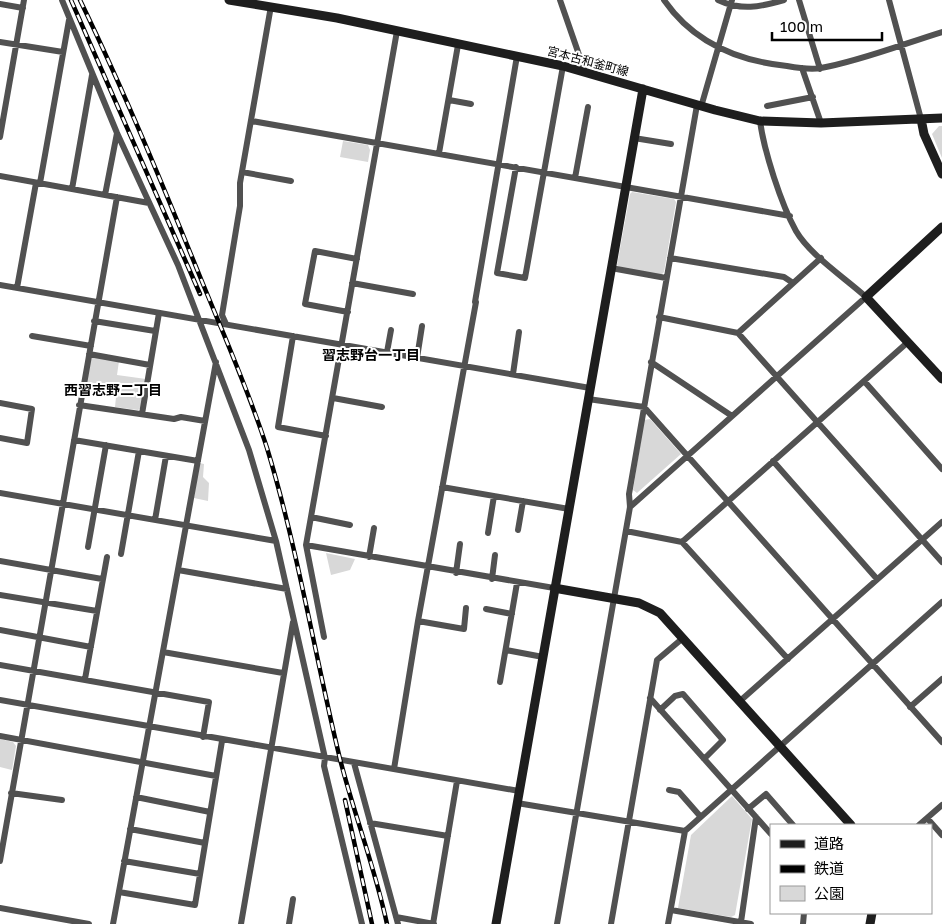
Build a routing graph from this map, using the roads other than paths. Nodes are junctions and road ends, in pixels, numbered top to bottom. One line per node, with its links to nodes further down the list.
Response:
1 (24, 0): 13 (street)
2 (62, 0): 14 (street)
3 (229, 0): 12 (street, 宮本古和釜町線)
4 (560, 0): 27 (street)
5 (664, 0): 21 (street)
6 (718, 0): 10 (street)
7 (784, 0): 10 (street)
8 (799, 0): 26 (street)
9 (889, 0): 18 (street)
10 (732, 3): 21 (street)
11 (0, 4): 13 (street)
12 (271, 6): 15 (street, 宮本古和釜町線); 38 (street)
13 (22, 8): 19 (street)
14 (69, 18): 22 (street); 28 (street)
15 (397, 31): 20 (street, 宮本古和釜町線); 44 (street)
16 (942, 32): 18 (street)
17 (0, 42): 19 (street)
18 (902, 44): 26 (street); 37 (street)
19 (16, 45): 22 (street); 42 (street)
20 (458, 45): 23 (street, 宮本古和釜町線); 31 (street)
21 (718, 48): 25 (street); 33 (street)
22 (63, 52): 55 (street)
23 (518, 56): 24 (street, 宮本古和釜町線); 47 (street)
24 (563, 66): 27 (street, 宮本古和釜町線); 50 (street)
25 (802, 68): 26 (street); 30 (street)
26 (820, 69)
27 (585, 72): 29 (street, 宮本古和釜町線)
28 (92, 74): 41 (street); 57 (street)
29 (643, 89): 33 (street, 宮本古和釜町線); 43 (street)
30 (813, 98): 34 (street); 40 (street)
31 (449, 100): 32 (street); 46 (street)
32 (470, 104)
33 (699, 106): 39 (street, 宮本古和釜町線); 60 (street)
34 (767, 106)
35 (588, 107): 53 (street)
36 (942, 118): 37 (street, 宮本古和釜町線)
37 (921, 119): 40 (street, 宮本古和釜町線); 51 (street)
38 (252, 121): 44 (street); 49 (street)
39 (760, 121): 40 (street, 宮本古和釜町線); 62 (street)
40 (821, 123)
41 (117, 133): 58 (street); 61 (street)
42 (0, 138)
43 (634, 138): 45 (street); 56 (street)
44 (377, 143): 46 (street); 64 (street)
45 (671, 144)
46 (439, 153): 47 (street)
47 (498, 164): 48 (street); 98 (street)
48 (516, 167): 50 (street); 50 (street)
49 (242, 172): 54 (street); 81 (street)
50 (544, 172): 53 (street)
51 (942, 174)
52 (0, 176): 55 (street)
53 (575, 178): 56 (street)
54 (291, 181)
55 (38, 183): 57 (street); 72 (street)
56 (625, 188): 60 (street); 67 (street)
57 (72, 189): 58 (street)
58 (105, 195): 59 (street)
59 (117, 197): 61 (street); 75 (street)
60 (680, 198): 62 (street); 65 (street)
61 (149, 203): 79 (street)
62 (790, 216): 66 (street)
63 (942, 227): 74 (street)
64 (357, 258): 69 (street); 76 (street)
65 (670, 258): 68 (street); 70 (street)
66 (821, 258): 70 (street); 74 (street)
67 (611, 268): 68 (street); 103 (street)
68 (666, 278): 78 (street)
69 (352, 283): 73 (street); 76 (street)
70 (793, 283): 86 (street)
71 (0, 285): 72 (street)
72 (17, 288): 75 (street)
73 (413, 294)
74 (866, 297): 89 (street); 100 (street)
75 (98, 302): 77 (street); 80 (street)
76 (348, 312): 90 (street)
77 (159, 313): 79 (street); 84 (street)
78 (659, 317): 86 (street); 96 (street)
79 (201, 320): 81 (street); 95 (street)
80 (94, 321): 84 (street); 91 (street)
81 (226, 324): 88 (street)
82 (422, 326): 94 (street)
83 (391, 330): 92 (street)
84 (155, 331): 97 (street)
85 (519, 332): 99 (street)
86 (738, 332): 100 (street)
87 (32, 336): 91 (street)
88 (293, 336): 90 (street); 114 (street)
89 (908, 342): 101 (street); 102 (street)
90 (342, 345): 92 (street); 104 (street)
91 (91, 346): 93 (street)
92 (387, 352): 94 (street)
93 (89, 354): 97 (street); 107 (street)
94 (417, 358): 98 (street)
95 (216, 361): 112 (street); 144 (street)
96 (651, 362): 109 (street); 111 (street)
97 (150, 364): 110 (street)
98 (465, 366): 99 (street); 124 (street)
99 (513, 374): 103 (street)
100 (778, 377): 111 (street); 113 (street)
101 (942, 379)
102 (864, 381): 113 (street); 123 (street)
103 (590, 388): 105 (street)
104 (332, 398): 108 (street); 114 (street)
105 (588, 399): 109 (street); 132 (street)
106 (0, 403): 115 (street)
107 (79, 405): 110 (street); 116 (street)
108 (382, 407)
109 (644, 407): 120 (street); 130 (street)
110 (142, 414): 112 (street)
111 (732, 416): 120 (street)
112 (205, 421): 121 (street)
113 (817, 421): 122 (street); 143 (street)
114 (326, 436): 134 (street)
115 (0, 438)
116 (74, 440): 117 (street); 129 (street)
117 (106, 445): 118 (street); 131 (street)
118 (139, 451): 119 (street); 133 (street)
119 (166, 456): 121 (street); 135 (street)
120 (688, 456): 128 (street); 130 (street)
121 (198, 461): 137 (street)
122 (773, 461): 128 (street); 160 (street)
123 (942, 469)
124 (442, 487): 126 (street); 155 (street)
125 (0, 493): 129 (street)
126 (494, 496): 127 (street); 142 (street)
127 (523, 501): 132 (street); 140 (street)
128 (728, 501): 145 (street); 174 (street)
129 (63, 504): 131 (street); 156 (street)
130 (630, 507): 141 (street)
131 (95, 509): 133 (street); 148 (street)
132 (569, 509): 163 (street)
133 (127, 515): 135 (street); 149 (street)
134 (311, 517): 138 (street); 147 (street)
135 (155, 520): 137 (street)
136 (942, 522): 143 (street)
137 (186, 525): 144 (street); 157 (street)
138 (350, 525)
139 (374, 528): 152 (street)
140 (518, 530)
141 (626, 531): 145 (street); 166 (street)
142 (488, 533)
143 (923, 540): 154 (street); 160 (street)
144 (276, 541): 164 (street)
145 (682, 542): 184 (street)
146 (460, 544): 158 (street)
147 (306, 546): 152 (street); 178 (street)
148 (88, 547)
149 (121, 554)
150 (495, 555): 159 (street)
151 (106, 557): 161 (street)
152 (369, 557): 155 (street)
153 (0, 561): 156 (street)
154 (942, 562)
155 (428, 568): 158 (street); 175 (street)
156 (52, 570): 161 (street); 167 (street)
157 (178, 570): 164 (street); 182 (street)
158 (456, 573): 159 (street)
159 (492, 579): 162 (street)
160 (878, 579): 174 (street)
161 (102, 580): 171 (street)
162 (518, 583): 163 (street); 172 (street)
163 (554, 588): 166 (street); 183 (street)
164 (287, 589): 173 (street)
165 (0, 595): 167 (street)
166 (614, 598): 179 (street); 226 (street)
167 (46, 602): 171 (street); 177 (street)
168 (942, 602): 185 (street)
169 (466, 608): 175 (street)
170 (486, 609): 172 (street)
171 (97, 611): 180 (street)
172 (512, 614): 181 (street)
173 (293, 618): 188 (street); 207 (street)
174 (832, 619): 184 (street); 185 (street)
175 (418, 621): 211 (street)
176 (0, 630): 177 (street)
177 (40, 637): 180 (street); 187 (street)
178 (324, 637)
179 (683, 638): 193 (street); 195 (street)
180 (90, 647): 189 (street)
181 (506, 650): 183 (street); 191 (street)
182 (163, 652): 188 (street); 192 (street)
183 (542, 657): 216 (street)
184 (788, 659): 195 (street)
185 (873, 664): 197 (street); 205 (street)
186 (0, 665): 187 (street)
187 (34, 671): 189 (street); 196 (street)
188 (283, 673): 206 (street)
189 (85, 679): 192 (street)
190 (942, 680): 197 (street)
191 (500, 682)
192 (155, 692): 199 (street); 201 (street)
193 (650, 698): 198 (street); 230 (street)
194 (0, 700): 196 (street)
195 (740, 701): 205 (street)
196 (28, 705): 199 (street); 202 (street)
197 (910, 707): 204 (street)
198 (660, 710): 208 (street); 208 (street)
199 (149, 727): 201 (street); 209 (street)
200 (0, 736): 202 (street)
201 (202, 737): 203 (street)
202 (21, 740): 209 (street); 217 (street)
203 (222, 740): 206 (street); 212 (street)
204 (942, 742)
205 (780, 746): 215 (street); 233 (street)
206 (271, 749): 207 (street); 253 (street)
207 (325, 758): 210 (street); 255 (street)
208 (704, 759): 215 (street)
209 (142, 762): 212 (street); 218 (street)
210 (354, 762): 211 (street); 231 (street)
211 (394, 768): 213 (street)
212 (216, 776): 225 (street)
213 (457, 781): 216 (street); 239 (street)
214 (669, 790): 227 (street)
215 (731, 790): 224 (street); 227 (street)
216 (519, 791): 220 (street)
217 (11, 793): 219 (street); 223 (street)
218 (136, 797): 225 (street); 235 (street)
219 (62, 800)
220 (517, 803): 226 (street); 257 (street)
221 (942, 805): 229 (street)
222 (0, 808): 223 (street)
223 (8, 809): 241 (street)
224 (748, 809): 228 (street); 232 (street)
225 (210, 812): 240 (street)
226 (577, 812): 230 (street); 258 (street)
227 (700, 816): 236 (street)
228 (756, 817): 237 (street); 250 (street)
229 (927, 818): 234 (street); 238 (street)
230 (629, 821): 236 (street); 259 (street)
231 (370, 823): 239 (street); 248 (street)
232 (793, 824)
233 (850, 824)
234 (920, 824)
235 (130, 829): 240 (street); 242 (street)
236 (685, 831): 247 (street)
237 (770, 833)
238 (942, 835)
239 (448, 836): 256 (street)
240 (205, 843): 243 (street)
241 (0, 861)
242 (124, 861): 243 (street); 244 (street)
243 (200, 874): 244 (street)
244 (119, 892): 252 (street)
245 (293, 899): 254 (street)
246 (0, 908): 249 (street)
247 (670, 910): 250 (street); 260 (street)
248 (397, 921): 256 (street)
249 (62, 922): 251 (street)
250 (741, 922): 261 (street)
251 (89, 924)
252 (113, 924)
253 (241, 924)
254 (289, 924)
255 (362, 924)
256 (433, 924)
257 (496, 924)
258 (557, 924)
259 (611, 924)
260 (668, 924)
261 (751, 924)

